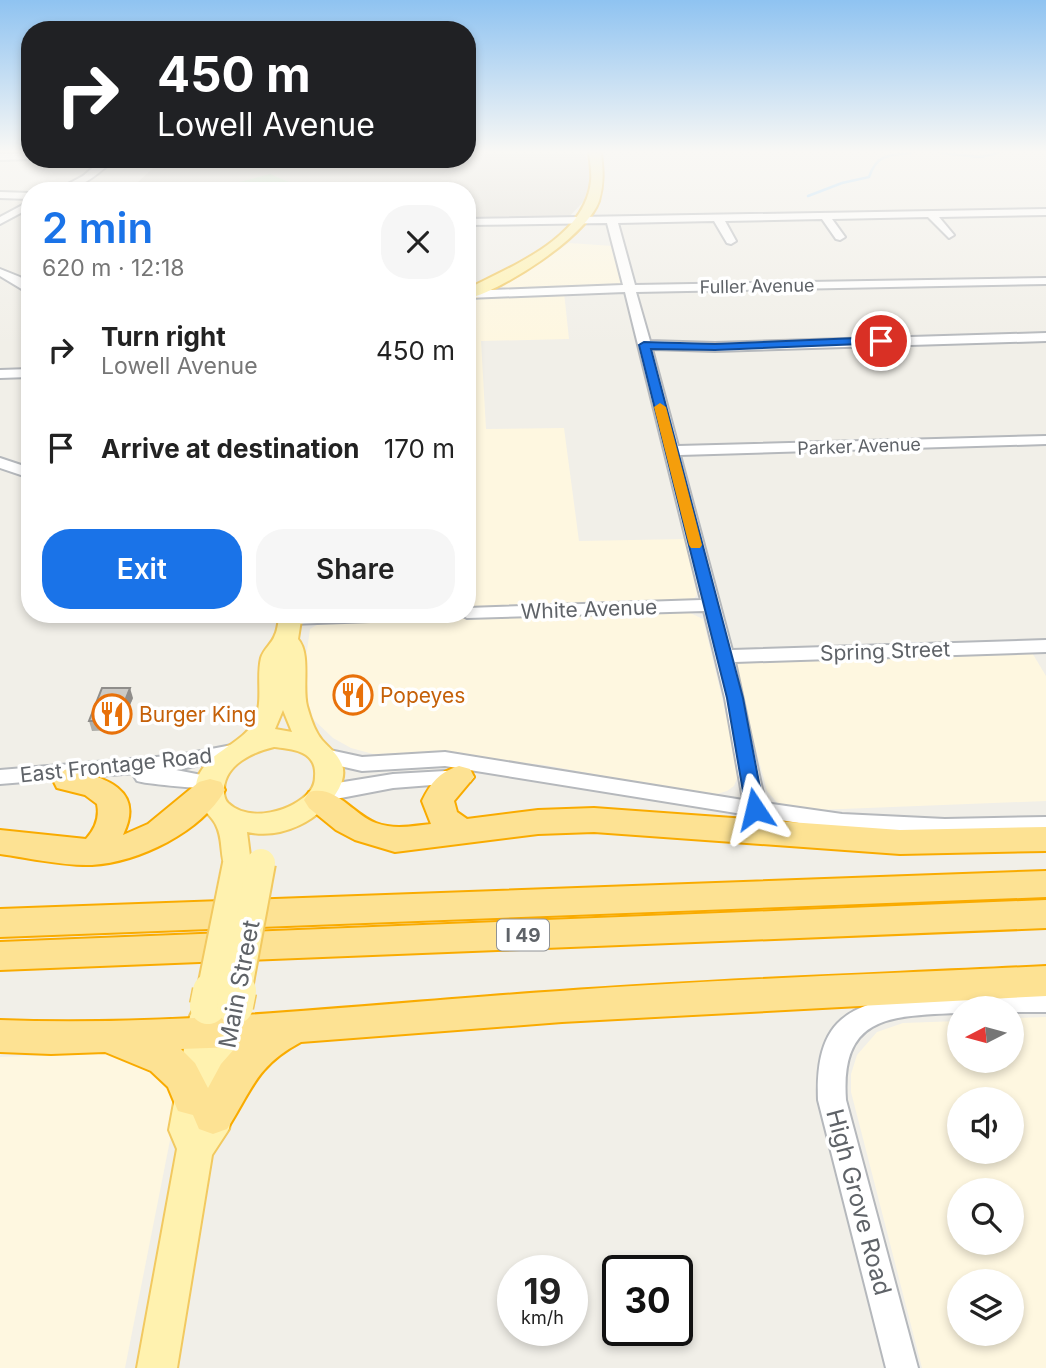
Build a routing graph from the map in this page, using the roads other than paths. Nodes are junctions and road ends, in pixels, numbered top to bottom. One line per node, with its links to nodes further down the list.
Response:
1 (584, 217): 6 (main road)
2 (780, 217): 5 (street)
3 (826, 217): 10 (street)
4 (933, 217): 9 (street)
5 (718, 218): 7 (street); 11 (street)
6 (583, 220): 7 (street); 8 (street); 16 (main road)
7 (612, 220): 15 (street)
8 (476, 222)
9 (949, 235)
10 (840, 237)
11 (731, 241)
12 (0, 272): 14 (street)
13 (1046, 281): 15 (street, Fuller Avenue)
14 (21, 283)
15 (630, 289): 17 (street, Fuller Avenue); 19 (street)
16 (476, 290)
17 (476, 295)
18 (1046, 337): 19 (street)
19 (644, 345): 23 (street)
20 (21, 373): 21 (street)
21 (0, 374)
22 (1046, 440): 23 (street, Parker Avenue)
23 (671, 451): 26 (street)
24 (0, 463): 25 (street)
25 (21, 470)
26 (711, 605): 27 (street, White Avenue); 30 (street)
27 (476, 613)
28 (289, 624): 31 (main road); 32 (main road)
29 (1046, 646): 30 (street, Spring Street)
30 (724, 656): 40 (street)
31 (242, 747): 32 (main road); 33 (street, East Frontage Road); 38 (main road)
32 (319, 751): 35 (street); 39 (main road)
33 (0, 777)
34 (459, 777): 35 (street); 39 (street); 43 (highway)
35 (557, 779): 40 (street)
36 (68, 780): 37 (street, East Frontage Road); 38 (street, East Frontage Road); 46 (highway)
37 (0, 788)
38 (215, 796): 41 (main road); 46 (highway); 47 (main road, Main Street)
39 (323, 797): 41 (main road); 43 (highway)
40 (755, 809): 42 (street)
41 (285, 820): 47 (main road, Main Street)
42 (1046, 825)
43 (462, 832): 44 (highway)
44 (1046, 839)
45 (0, 842): 46 (highway)
46 (91, 853)
47 (249, 864): 54 (main road, Main Street, bridge)
48 (1046, 884): 50 (highway, I 49)
49 (1046, 914): 51 (highway, I 49)
50 (0, 923)
51 (0, 956)
52 (1046, 981): 55 (highway)
53 (1046, 1001): 60 (street, High Grove Road)
54 (219, 1019): 55 (highway); 57 (highway); 58 (main road, Main Street)
55 (297, 1027): 58 (highway)
56 (0, 1036): 57 (highway)
57 (104, 1036): 58 (highway)
58 (203, 1107): 59 (main road, Main Street)
59 (157, 1368)
60 (902, 1368)

